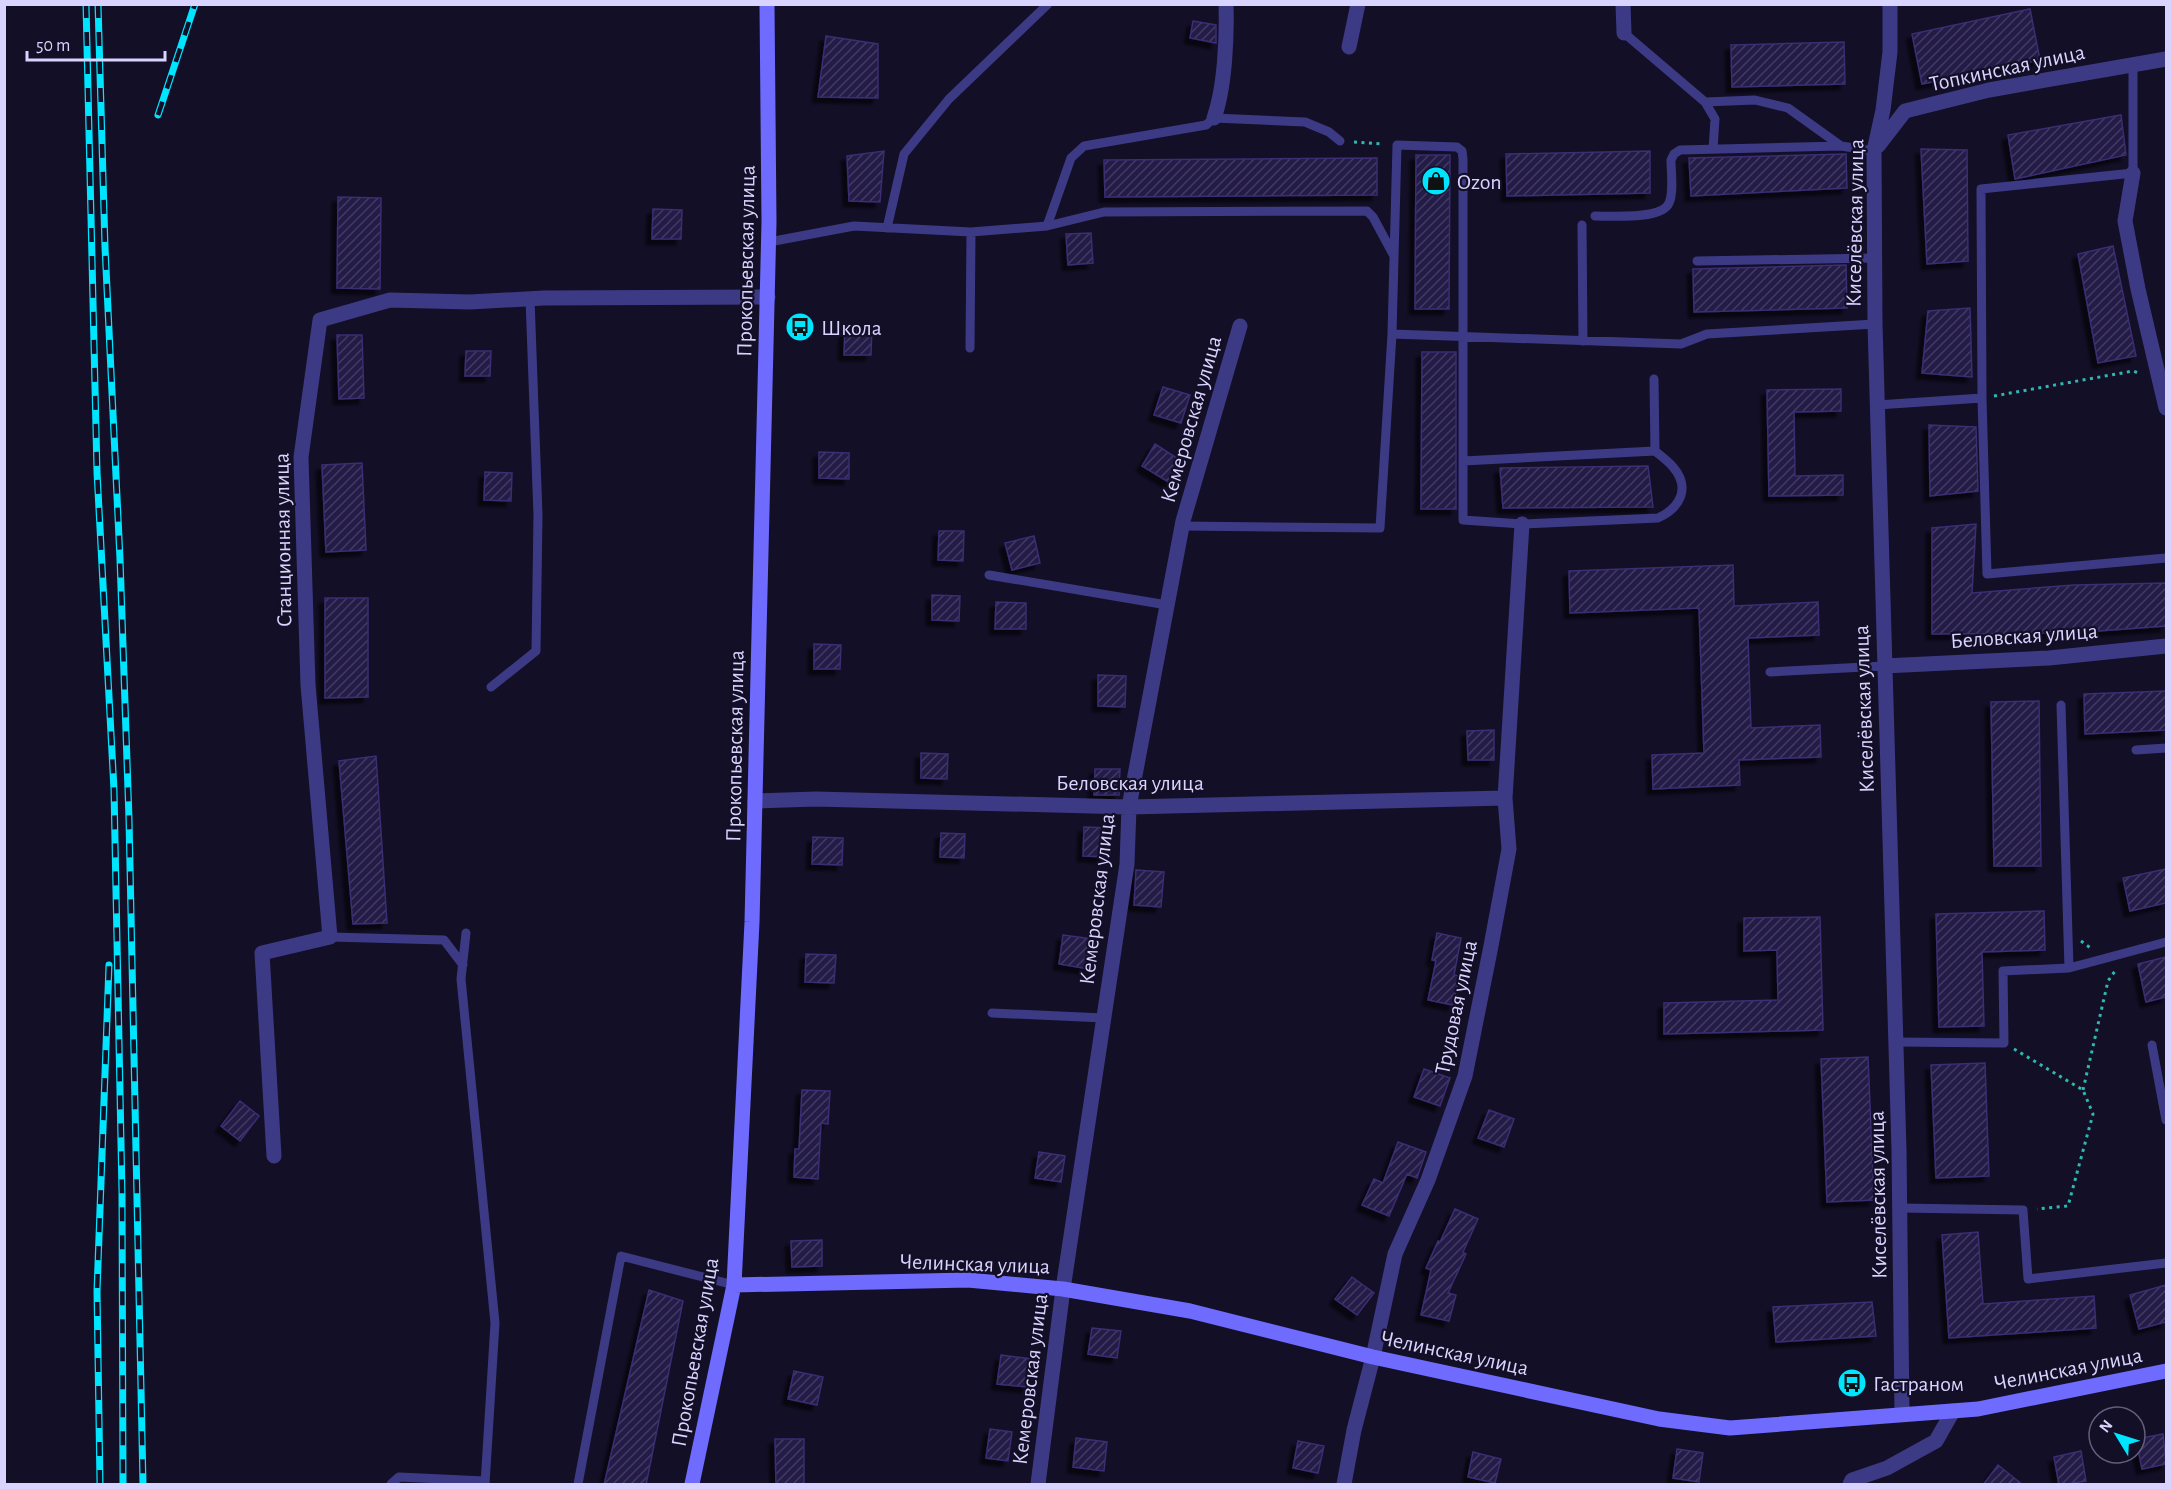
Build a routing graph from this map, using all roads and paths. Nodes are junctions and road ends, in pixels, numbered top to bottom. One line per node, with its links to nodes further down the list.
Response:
1 (767, 4): 24 (main road, Прокопьевская улица)
2 (1048, 4): 22 (lane)
3 (1226, 4): 12 (street)
4 (1358, 4): 8 (street)
5 (1623, 4): 7 (street)
6 (1890, 4): 17 (street, Киселёвская улица)
7 (1624, 33): 11 (lane)
8 (1349, 47)
9 (2166, 59): 10 (street, Топкинская улица)
10 (2133, 65): 17 (street, Топкинская улица); 18 (lane)
11 (1705, 102): 15 (lane); 16 (lane)
12 (1214, 118): 13 (lane); 21 (lane)
13 (1340, 141): 14 (path)
14 (1397, 145): 25 (lane); 33 (lane)
15 (1841, 146): 16 (lane); 17 (lane)
16 (1713, 149): 19 (lane)
17 (1875, 151): 26 (street, Киселёвская улица)
18 (2133, 173): 37 (street); 38 (lane)
19 (1595, 216)
20 (1582, 225): 34 (lane)
21 (1047, 226): 23 (lane); 25 (lane)
22 (887, 228): 23 (lane); 24 (lane)
23 (971, 232): 35 (lane)
24 (769, 242): 28 (main road, Прокопьевская улица)
25 (1394, 258): 32 (lane)
26 (1875, 258): 27 (lane); 30 (street, Киселёвская улица)
27 (1697, 261)
28 (768, 297): 29 (street, Станционная улица); 56 (main road, Прокопьевская улица)
29 (530, 299): 51 (lane); 60 (street, Станционная улица)
30 (1875, 324): 34 (lane); 39 (street, Киселёвская улица)
31 (1240, 326): 44 (street, Кемеровская улица)
32 (1392, 334): 33 (lane); 44 (lane)
33 (1462, 337): 34 (lane); 42 (lane)
34 (1582, 341)
35 (970, 348)
36 (1654, 379): 41 (lane)
37 (2164, 383): 38 (path); 40 (street)
38 (1982, 398): 39 (lane); 45 (lane)
39 (1877, 405): 49 (street, Киселёвская улица)
40 (2166, 408)
41 (1655, 451): 42 (lane); 43 (lane)
42 (1463, 461): 43 (lane)
43 (1522, 524): 55 (street, Трудовая улица)
44 (1182, 526): 47 (street, Кемеровская улица)
45 (2166, 558)
46 (989, 575): 47 (lane)
47 (1167, 605): 57 (street, Кемеровская улица)
48 (2166, 646): 49 (street, Беловская улица)
49 (1884, 666): 50 (lane); 67 (street, Киселёвская улица)
50 (1770, 672)
51 (491, 687)
52 (2061, 705): 58 (lane)
53 (2166, 748): 54 (lane)
54 (2136, 750)
55 (1505, 798): 57 (street, Беловская улица); 78 (street, Трудовая улица)
56 (755, 801): 57 (street, Беловская улица); 76 (main road, Прокопьевская улица)
57 (1129, 807): 66 (street, Кемеровская улица)
58 (2068, 932): 62 (path); 64 (lane)
59 (466, 933): 63 (lane)
60 (330, 937): 63 (lane); 72 (street)
61 (2166, 942): 62 (lane)
62 (2106, 958): 64 (lane); 70 (path)
63 (463, 965): 82 (lane)
64 (2069, 968): 68 (lane)
65 (992, 1013): 66 (lane)
66 (1104, 1018): 77 (street, Кемеровская улица)
67 (1896, 1042): 68 (lane); 73 (street, Киселёвская улица)
68 (2004, 1043): 70 (path)
69 (2151, 1045): 71 (lane)
70 (2083, 1090): 74 (path)
71 (2166, 1120)
72 (274, 1156)
73 (1900, 1208): 74 (lane); 81 (street, Киселёвская улица)
74 (2023, 1210): 75 (lane)
75 (2166, 1263)
76 (734, 1285): 77 (main road, Челинская улица); 84 (lane); 85 (main road, Прокопьевская улица)
77 (1063, 1289): 78 (main road, Челинская улица); 86 (street, Кемеровская улица)
78 (1373, 1357): 81 (main road, Челинская улица); 87 (street, Трудовая улица)
79 (2166, 1371): 80 (main road, Челинская улица)
80 (1953, 1411): 81 (main road, Челинская улица); 88 (street)
81 (1902, 1414)
82 (485, 1483): 83 (lane)
83 (391, 1485)
84 (578, 1485)
85 (692, 1485)
86 (1038, 1485)
87 (1344, 1485)
88 (1850, 1485)

